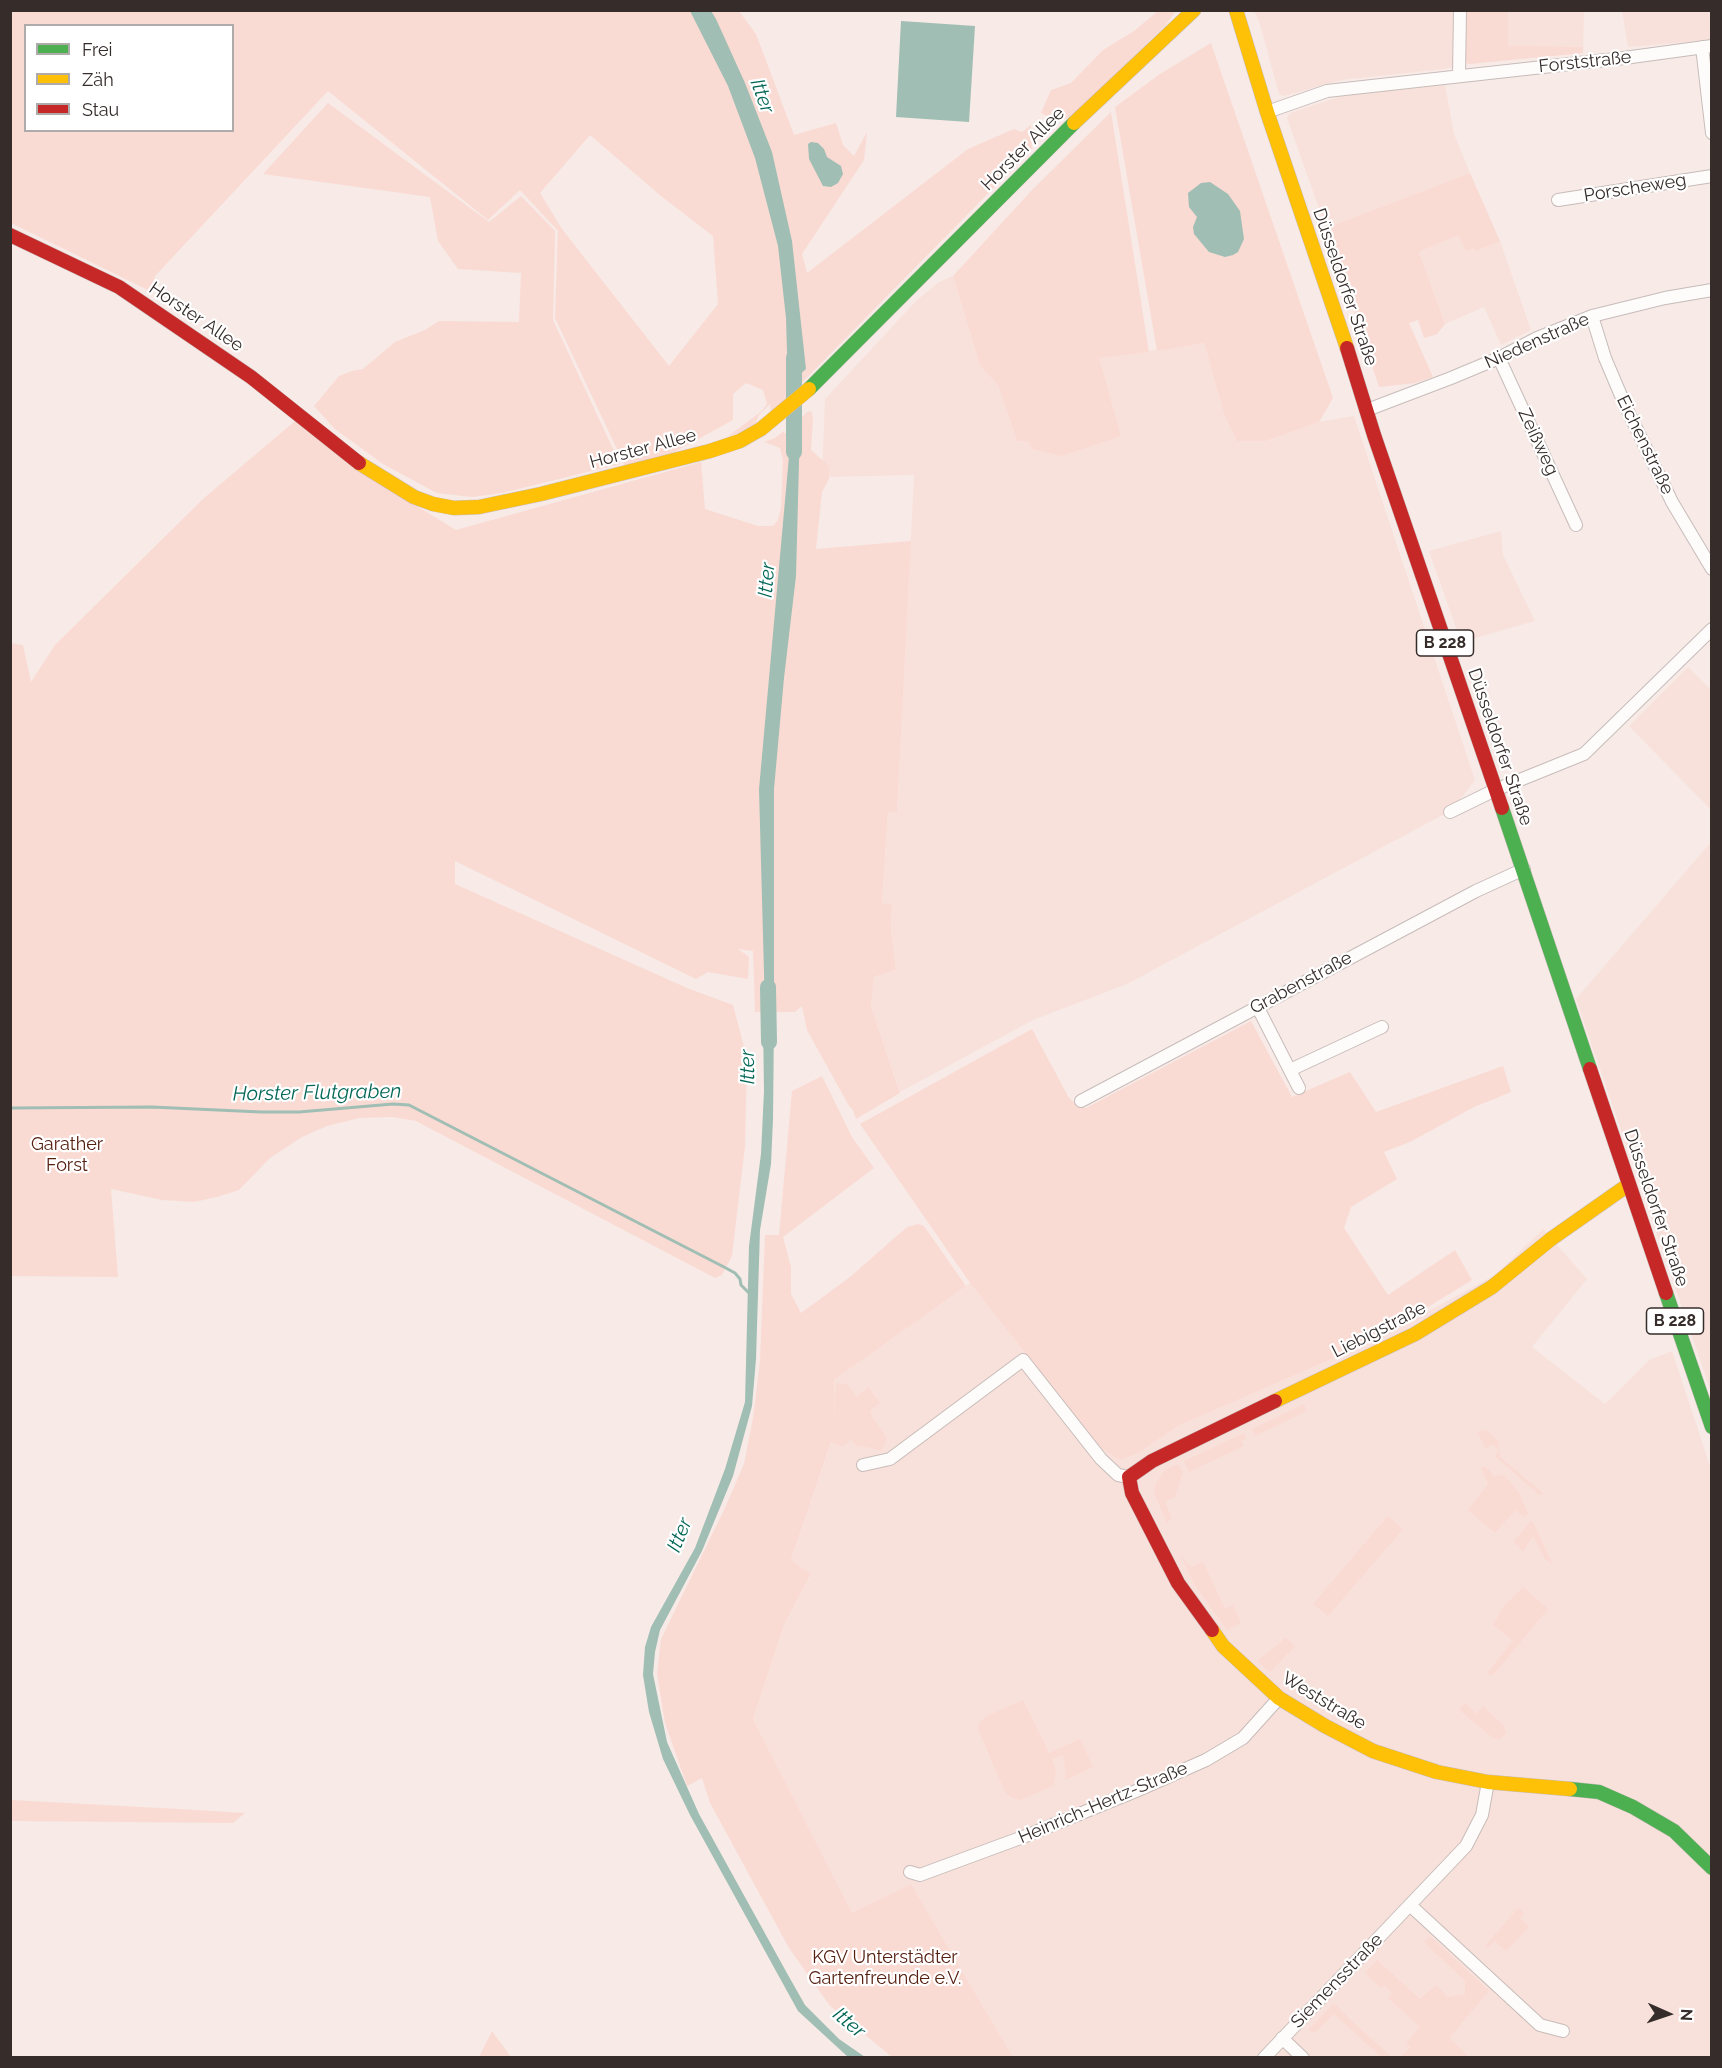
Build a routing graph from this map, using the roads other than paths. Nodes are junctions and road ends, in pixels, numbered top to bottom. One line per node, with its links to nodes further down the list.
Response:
1 (1194, 10): 10 (street, Horster Allee)
2 (1236, 10): 6 (street, Düsseldorfer Straße / B 228)
3 (1460, 10): 5 (street)
4 (1707, 46): 5 (street, Forststraße); 7 (street)
5 (1459, 75): 6 (street, Forststraße)
6 (1266, 112): 14 (street, Düsseldorfer Straße / B 228)
7 (1712, 133)
8 (1712, 176): 9 (street, Porscheweg)
9 (1558, 200)
10 (10, 235)
11 (1712, 290): 12 (street, Niedenstraße)
12 (1592, 316): 13 (street, Niedenstraße); 16 (street, Eichenstraße)
13 (1499, 358): 14 (street, Niedenstraße); 15 (street, Zeißweg)
14 (1367, 410): 18 (street, Düsseldorfer Straße / B 228)
15 (1576, 525)
16 (1712, 569)
17 (1712, 629): 18 (street)
18 (1495, 790): 19 (street); 20 (street, Düsseldorfer Straße / B 228)
19 (1450, 812)
20 (1524, 869): 21 (street, Grabenstraße); 26 (street, Düsseldorfer Straße / B 228)
21 (1257, 1006): 23 (street); 25 (street, Grabenstraße)
22 (1382, 1027): 23 (street)
23 (1290, 1070): 24 (street)
24 (1299, 1089)
25 (1080, 1101)
26 (1628, 1185): 27 (street, Düsseldorfer Straße / B 228); 29 (street, Liebigstraße)
27 (1712, 1427)
28 (863, 1465): 29 (street)
29 (1129, 1477): 30 (street, Weststraße)
30 (1279, 1698): 31 (street, Weststraße); 33 (street, Heinrich-Hertz-Straße)
31 (1488, 1782): 32 (street, Weststraße); 34 (street, Siemensstraße)
32 (1712, 1868)
33 (910, 1872)
34 (1411, 1906): 35 (street); 36 (street, Siemensstraße)
35 (1563, 2031)
36 (1282, 2038): 37 (street, Siemensstraße); 38 (street)
37 (1264, 2058)
38 (1303, 2058)

